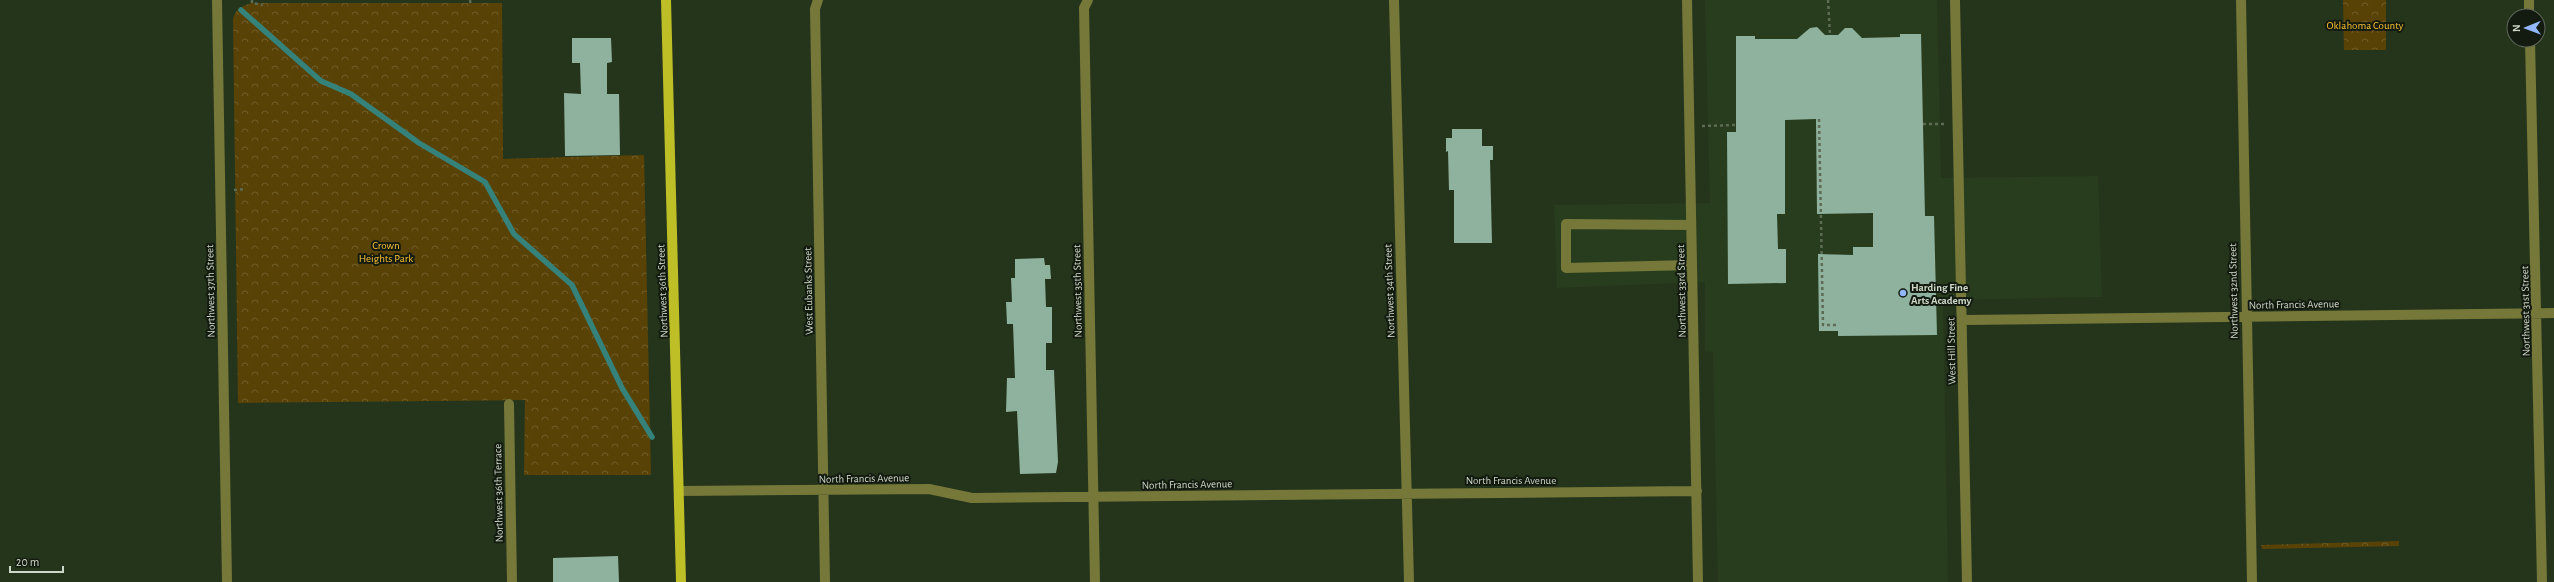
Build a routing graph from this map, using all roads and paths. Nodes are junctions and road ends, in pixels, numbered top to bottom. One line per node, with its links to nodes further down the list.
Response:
1 (217, 0): 34 (street, Northwest 37th Street)
2 (252, 0): 12 (path)
3 (470, 0): 13 (path)
4 (666, 0): 30 (main road, Northwest 36th Street)
5 (818, 0): 29 (street, West Eubanks Street)
6 (1088, 0): 33 (street, Northwest 35th Street)
7 (1394, 0): 32 (street, Northwest 34th Street)
8 (1687, 0): 21 (street, Northwest 33rd Street)
9 (1828, 0): 14 (path)
10 (1955, 0): 26 (street, West Hill Street)
11 (2241, 0): 25 (street, Northwest 32nd Street)
12 (263, 5)
13 (471, 6)
14 (1830, 35)
15 (2530, 48): 24 (street, Northwest 31st Street)
16 (1819, 119): 27 (path)
17 (1922, 124): 18 (path)
18 (1940, 124)
19 (1736, 125): 20 (path)
20 (1704, 126)
21 (1691, 225): 22 (street, Northwest 33rd Street); 22 (street)
22 (1692, 265): 31 (street, Northwest 33rd Street)
23 (2554, 312): 24 (street, North Francis Avenue)
24 (2537, 313): 25 (street, North Francis Avenue); 43 (street, Northwest 31st Street)
25 (2246, 316): 26 (street, North Francis Avenue); 42 (street, Northwest 32nd Street)
26 (1962, 320): 41 (street, West Hill Street)
27 (1837, 325)
28 (509, 404): 35 (street, Northwest 36th Terrace)
29 (823, 490): 30 (street, North Francis Avenue); 33 (street, North Francis Avenue); 37 (street, West Eubanks Street)
30 (679, 491): 36 (main road, Northwest 36th Street)
31 (1697, 491): 32 (street, North Francis Avenue); 40 (street, Northwest 33rd Street)
32 (1407, 493): 33 (street, North Francis Avenue); 39 (street, Northwest 34th Street)
33 (1093, 498): 38 (street, Northwest 35th Street)
34 (227, 582)
35 (512, 582)
36 (681, 582)
37 (825, 582)
38 (1095, 582)
39 (1409, 582)
40 (1698, 582)
41 (1967, 582)
42 (2252, 582)
43 (2542, 582)

